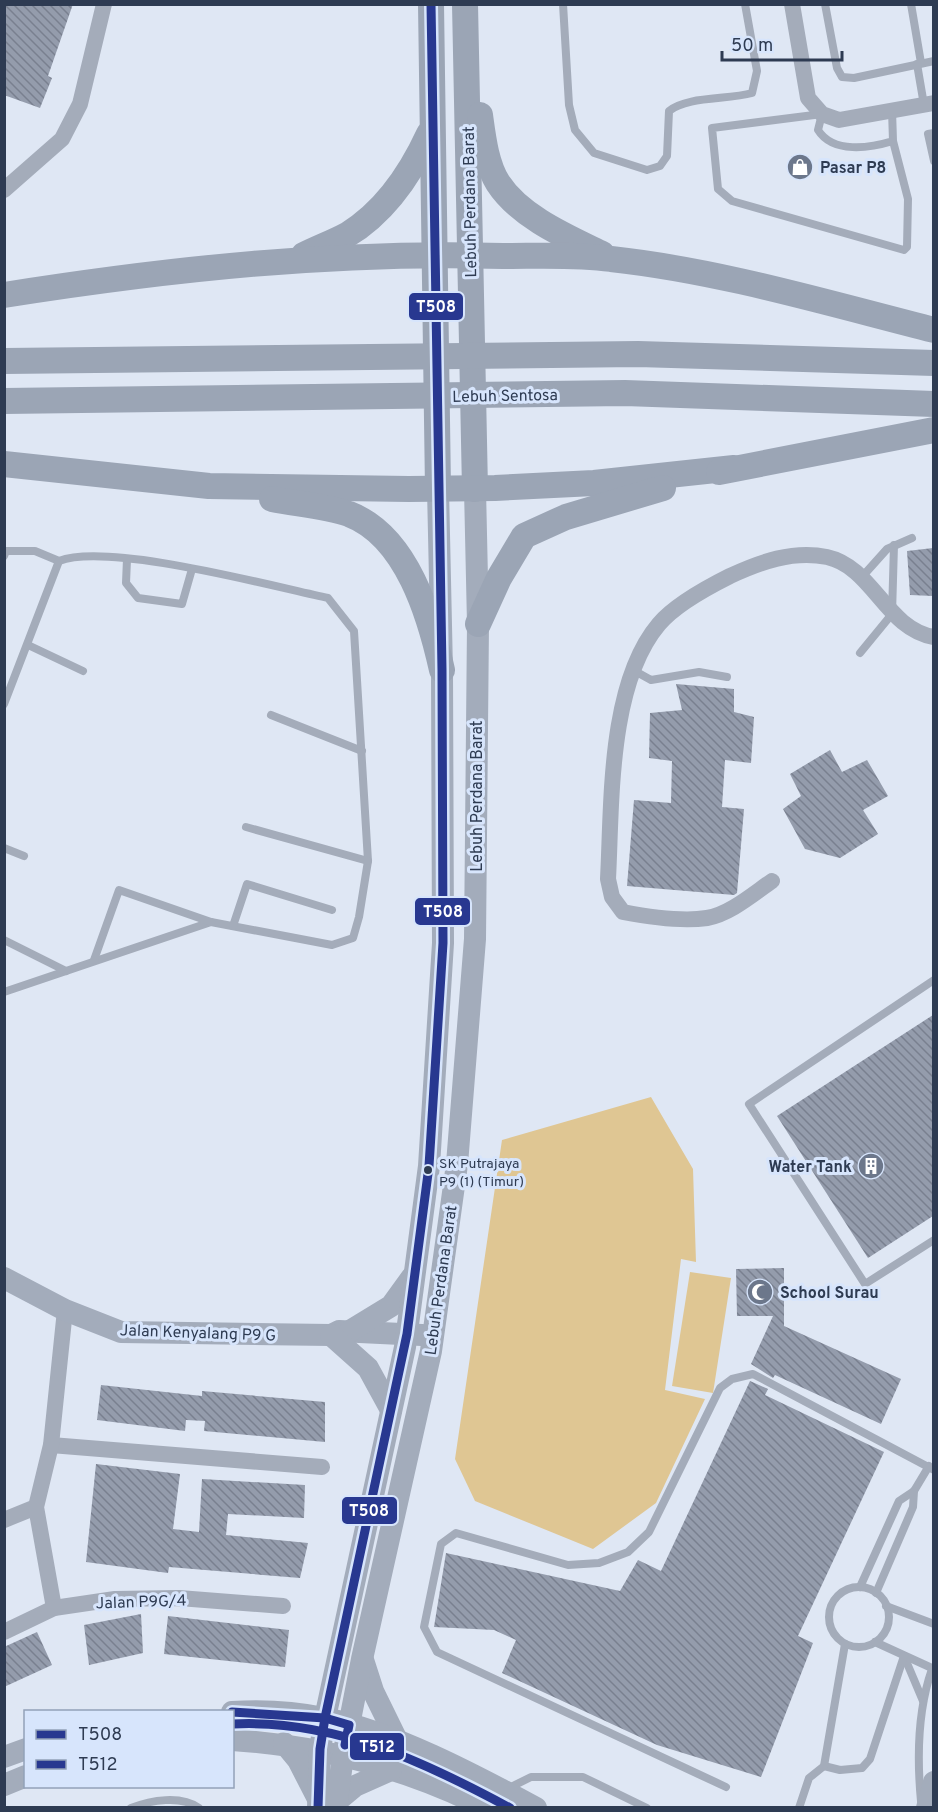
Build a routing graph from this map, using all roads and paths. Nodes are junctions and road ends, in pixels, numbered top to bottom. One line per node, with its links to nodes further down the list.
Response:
1 (104, 4): 18 (street)
2 (431, 4): 14 (main road, Lebuh Perdana Barat)
3 (563, 4): 4 (lane)
4 (745, 4)
5 (792, 4): 13 (street)
6 (825, 4): 10 (lane)
7 (911, 4): 10 (lane)
8 (465, 14): 20 (main road, Lebuh Perdana Barat); 21 (main road)
9 (933, 61): 10 (lane)
10 (920, 64): 11 (lane)
11 (929, 104): 12 (street)
12 (892, 110): 13 (street); 16 (lane)
13 (822, 114): 16 (lane); 16 (lane)
14 (432, 128): 19 (main road, Lebuh Perdana Barat); 22 (main road)
15 (933, 133): 17 (lane)
16 (893, 141)
17 (933, 161)
18 (4, 190)
19 (434, 255): 20 (main road); 22 (main road); 32 (main road, Lebuh Perdana Barat)
20 (469, 255): 21 (main road); 33 (main road, Lebuh Perdana Barat)
21 (610, 258): 24 (main road)
22 (293, 260): 23 (main road)
23 (4, 295)
24 (933, 330)
25 (4, 361): 26 (main road)
26 (933, 363)
27 (4, 401): 28 (main road, Lebuh Sentosa)
28 (933, 404)
29 (933, 430): 31 (main road)
30 (4, 464): 34 (main road)
31 (734, 468): 33 (main road); 43 (main road)
32 (438, 478): 33 (main road); 34 (main road); 48 (street, Lebuh Perdana Barat)
33 (475, 478): 43 (street, Lebuh Perdana Barat)
34 (209, 486): 48 (main road)
35 (912, 538): 36 (lane)
36 (894, 545): 41 (lane); 42 (lane)
37 (4, 556): 39 (lane)
38 (127, 559): 39 (lane); 40 (lane); 40 (lane)
39 (59, 561): 45 (lane)
40 (192, 569): 53 (lane)
41 (861, 578): 42 (street); 47 (street)
42 (892, 614): 44 (street); 46 (lane)
43 (478, 624): 73 (street, Lebuh Perdana Barat)
44 (933, 638)
45 (28, 645): 49 (lane); 51 (lane)
46 (860, 653)
47 (633, 669): 50 (lane); 58 (street)
48 (442, 670): 68 (street, Lebuh Perdana Barat)
49 (83, 671)
50 (727, 677)
51 (4, 704)
52 (271, 715): 53 (lane)
53 (362, 751): 57 (lane)
54 (246, 827): 57 (lane)
55 (4, 848): 56 (lane)
56 (24, 856)
57 (368, 861): 61 (lane)
58 (772, 881)
59 (332, 910): 61 (lane)
60 (211, 922): 61 (lane); 63 (lane); 63 (lane)
61 (233, 926)
62 (4, 940): 64 (lane)
63 (94, 960): 64 (lane)
64 (66, 971): 66 (lane)
65 (933, 980): 67 (lane)
66 (4, 992)
67 (933, 1240)
68 (415, 1272): 71 (street); 72 (street, Lebuh Perdana Barat)
69 (4, 1278): 70 (street, Jalan Kenyalang P9 G)
70 (65, 1310): 71 (street, Jalan Kenyalang P9 G); 75 (street)
71 (339, 1336): 72 (street, Jalan Kenyalang P9 G); 74 (street)
72 (406, 1341): 73 (street, Jalan Kenyalang P9 G); 74 (street, Lebuh Perdana Barat)
73 (432, 1343): 91 (street, Lebuh Perdana Barat)
74 (391, 1410): 93 (street, Lebuh Perdana Barat)
75 (51, 1444): 76 (street); 79 (street)
76 (322, 1467)
77 (931, 1468): 78 (lane); 111 (lane)
78 (914, 1491): 81 (lane); 82 (lane)
79 (36, 1507): 80 (street); 85 (street)
80 (4, 1520)
81 (860, 1587): 82 (lane); 89 (lane)
82 (876, 1593): 84 (lane)
83 (283, 1606): 85 (street, Jalan P9G/4)
84 (886, 1606): 86 (lane); 88 (lane)
85 (54, 1608): 87 (street, Jalan P9G/4)
86 (933, 1624)
87 (4, 1632)
88 (875, 1642): 89 (lane); 90 (lane)
89 (845, 1644): 106 (lane)
90 (904, 1656): 92 (lane); 94 (lane); 106 (lane)
91 (362, 1659): 98 (street, Lebuh Perdana Barat); 100 (street)
92 (933, 1669): 94 (lane)
93 (334, 1680): 96 (street); 97 (street, Lebuh Perdana Barat)
94 (923, 1701): 120 (lane)
95 (234, 1712): 96 (street)
96 (285, 1714): 97 (street)
97 (325, 1718): 98 (street); 102 (street, Lebuh Perdana Barat)
98 (349, 1725): 100 (street); 104 (street, Lebuh Perdana Barat)
99 (234, 1740): 101 (street)
100 (398, 1742): 112 (street)
101 (284, 1743): 102 (street); 113 (street)
102 (320, 1749): 104 (street); 113 (street, Lebuh Perdana Barat)
103 (24, 1750): 105 (street)
104 (343, 1756): 107 (street); 113 (street, Lebuh Perdana Barat)
105 (4, 1757)
106 (824, 1766): 119 (lane)
107 (391, 1770): 113 (street); 116 (street)
108 (24, 1777): 110 (street)
109 (933, 1782): 121 (street)
110 (4, 1785)
111 (726, 1787)
112 (504, 1791): 117 (street); 118 (lane)
113 (327, 1803)
114 (131, 1808): 115 (lane)
115 (199, 1808)
116 (486, 1808)
117 (536, 1808)
118 (647, 1808)
119 (798, 1808)
120 (921, 1808)
121 (927, 1808)

